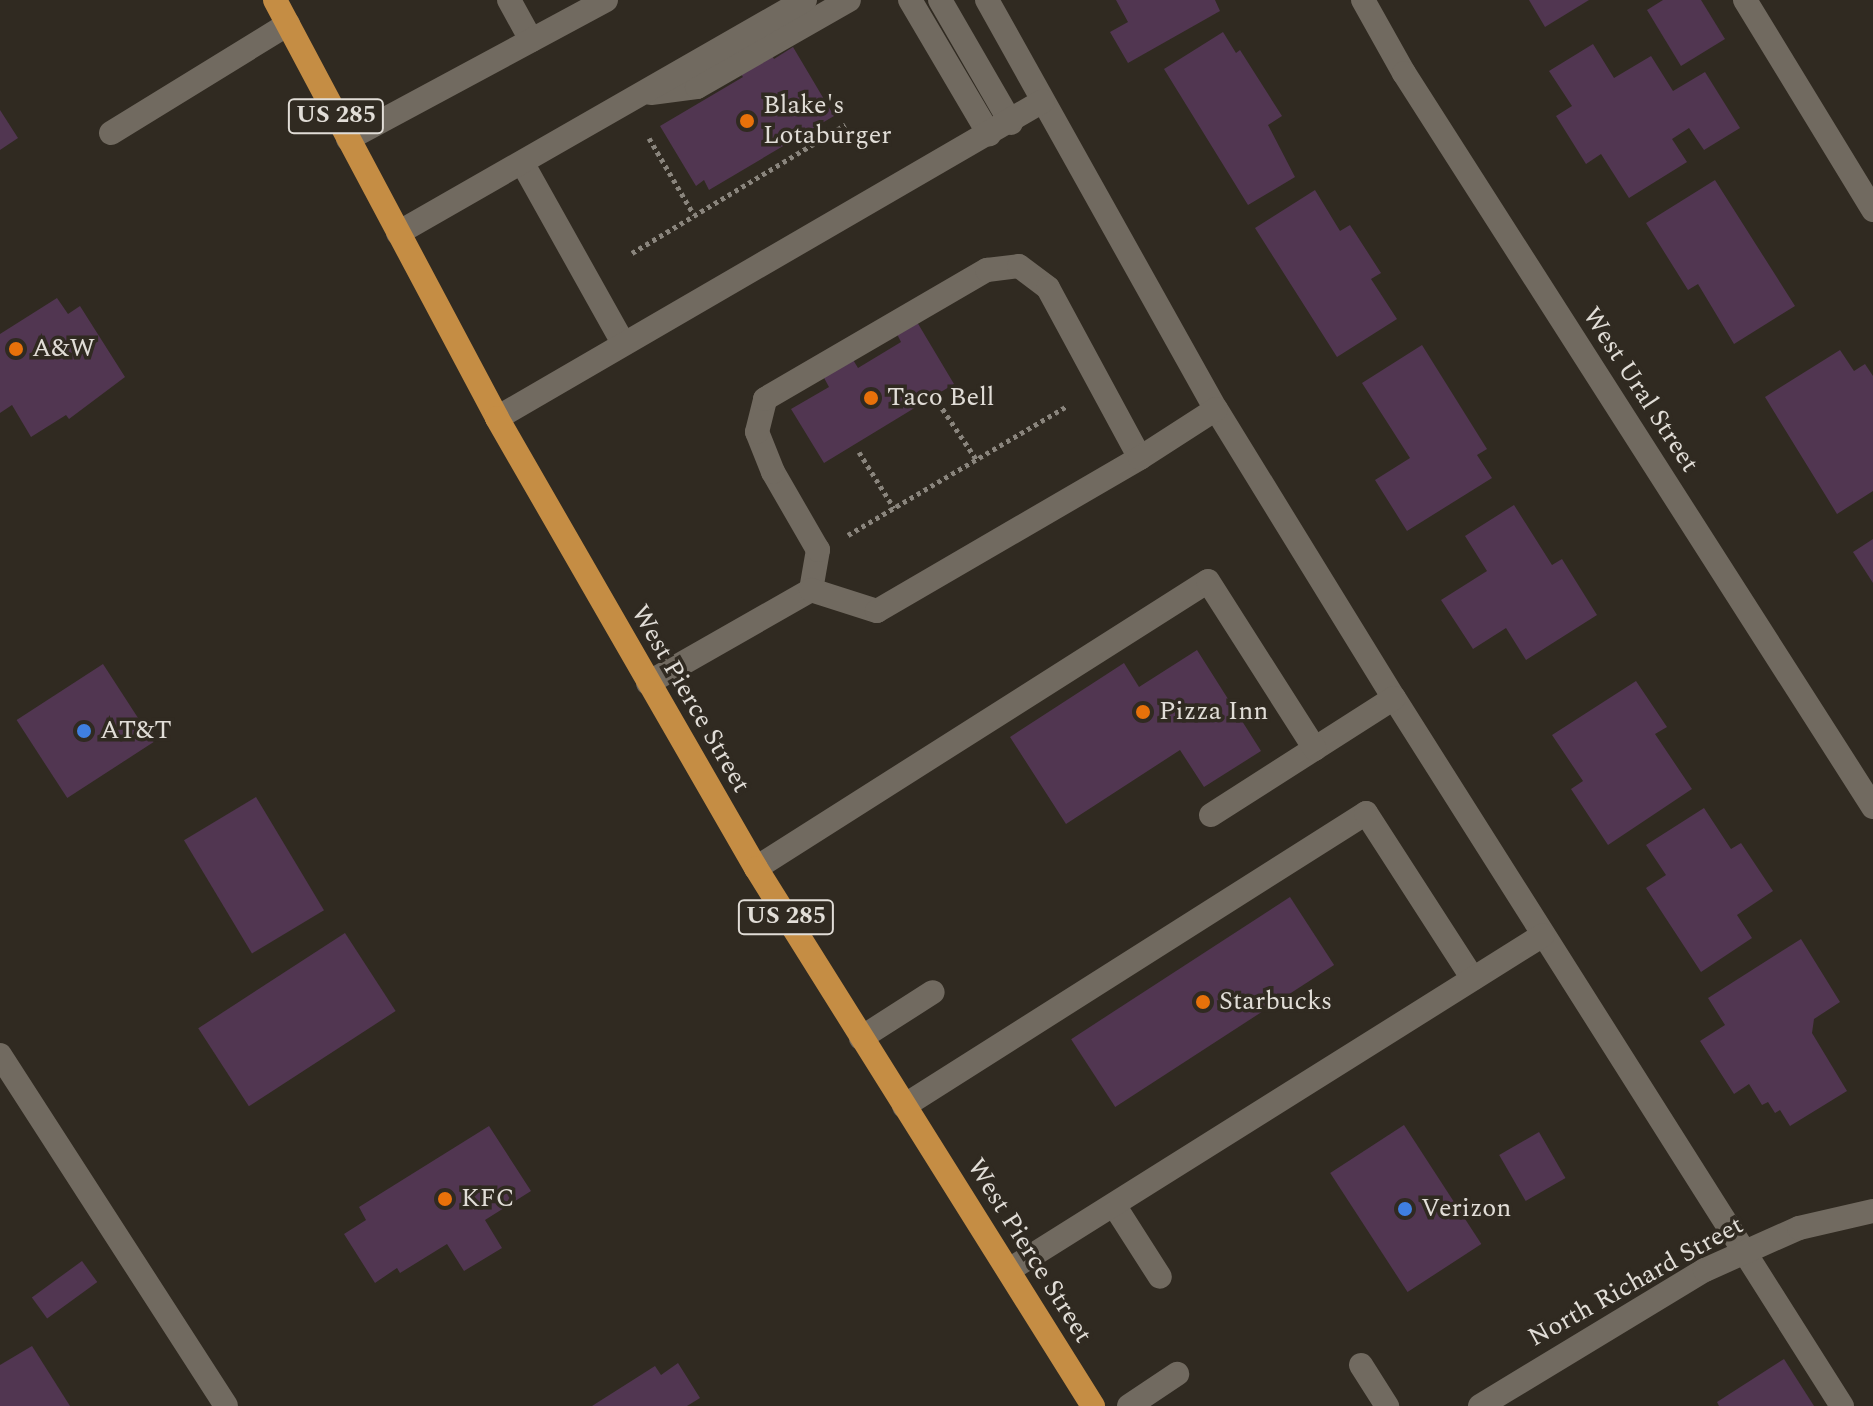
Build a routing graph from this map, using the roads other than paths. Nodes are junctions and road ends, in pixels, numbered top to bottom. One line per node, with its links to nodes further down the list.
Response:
1 (275, 0): 11 (highway, West Pierce Street / US 285)
2 (509, 0): 12 (street)
3 (606, 0): 12 (street)
4 (805, 0): 13 (street)
5 (849, 0): 13 (street)
6 (910, 0): 15 (street)
7 (940, 0): 15 (street)
8 (987, 0): 14 (street)
9 (1363, 0): 29 (street, West Ural Street)
10 (1745, 0): 19 (street)
11 (288, 24): 16 (street); 17 (highway, West Pierce Street / US 285)
12 (531, 40): 17 (street)
13 (640, 94): 18 (street)
14 (1043, 101): 15 (street); 22 (street)
15 (1000, 128): 21 (street)
16 (111, 133)
17 (348, 139): 20 (highway, West Pierce Street / US 285)
18 (523, 164): 20 (street); 21 (street)
19 (1873, 210)
20 (398, 233): 23 (highway, West Pierce Street / US 285)
21 (623, 343): 23 (street)
22 (1216, 409): 24 (street); 27 (street)
23 (497, 418): 26 (highway, West Pierce Street / US 285)
24 (1140, 458): 25 (street); 25 (street)
25 (811, 590): 26 (street)
26 (648, 683): 31 (highway, West Pierce Street / US 285)
27 (1394, 698): 28 (street); 32 (street)
28 (1315, 749): 30 (street); 31 (street)
29 (1873, 807)
30 (1211, 815)
31 (756, 868): 35 (highway, West Pierce Street / US 285)
32 (1543, 935): 33 (street); 40 (street)
33 (1473, 979): 37 (street); 38 (street)
34 (933, 992): 35 (street)
35 (861, 1038): 37 (highway, West Pierce Street / US 285)
36 (0, 1055): 45 (street)
37 (904, 1106): 41 (highway, West Pierce Street / US 285)
38 (1114, 1205): 41 (street); 42 (street)
39 (1873, 1211): 40 (street, North Richard Street)
40 (1742, 1252): 49 (street, North Richard Street); 50 (street)
41 (1009, 1270): 46 (highway, West Pierce Street / US 285)
42 (1160, 1277)
43 (1361, 1365): 48 (street)
44 (1177, 1374): 47 (street)
45 (226, 1406)
46 (1093, 1406)
47 (1129, 1406)
48 (1387, 1406)
49 (1480, 1406)
50 (1842, 1406)

